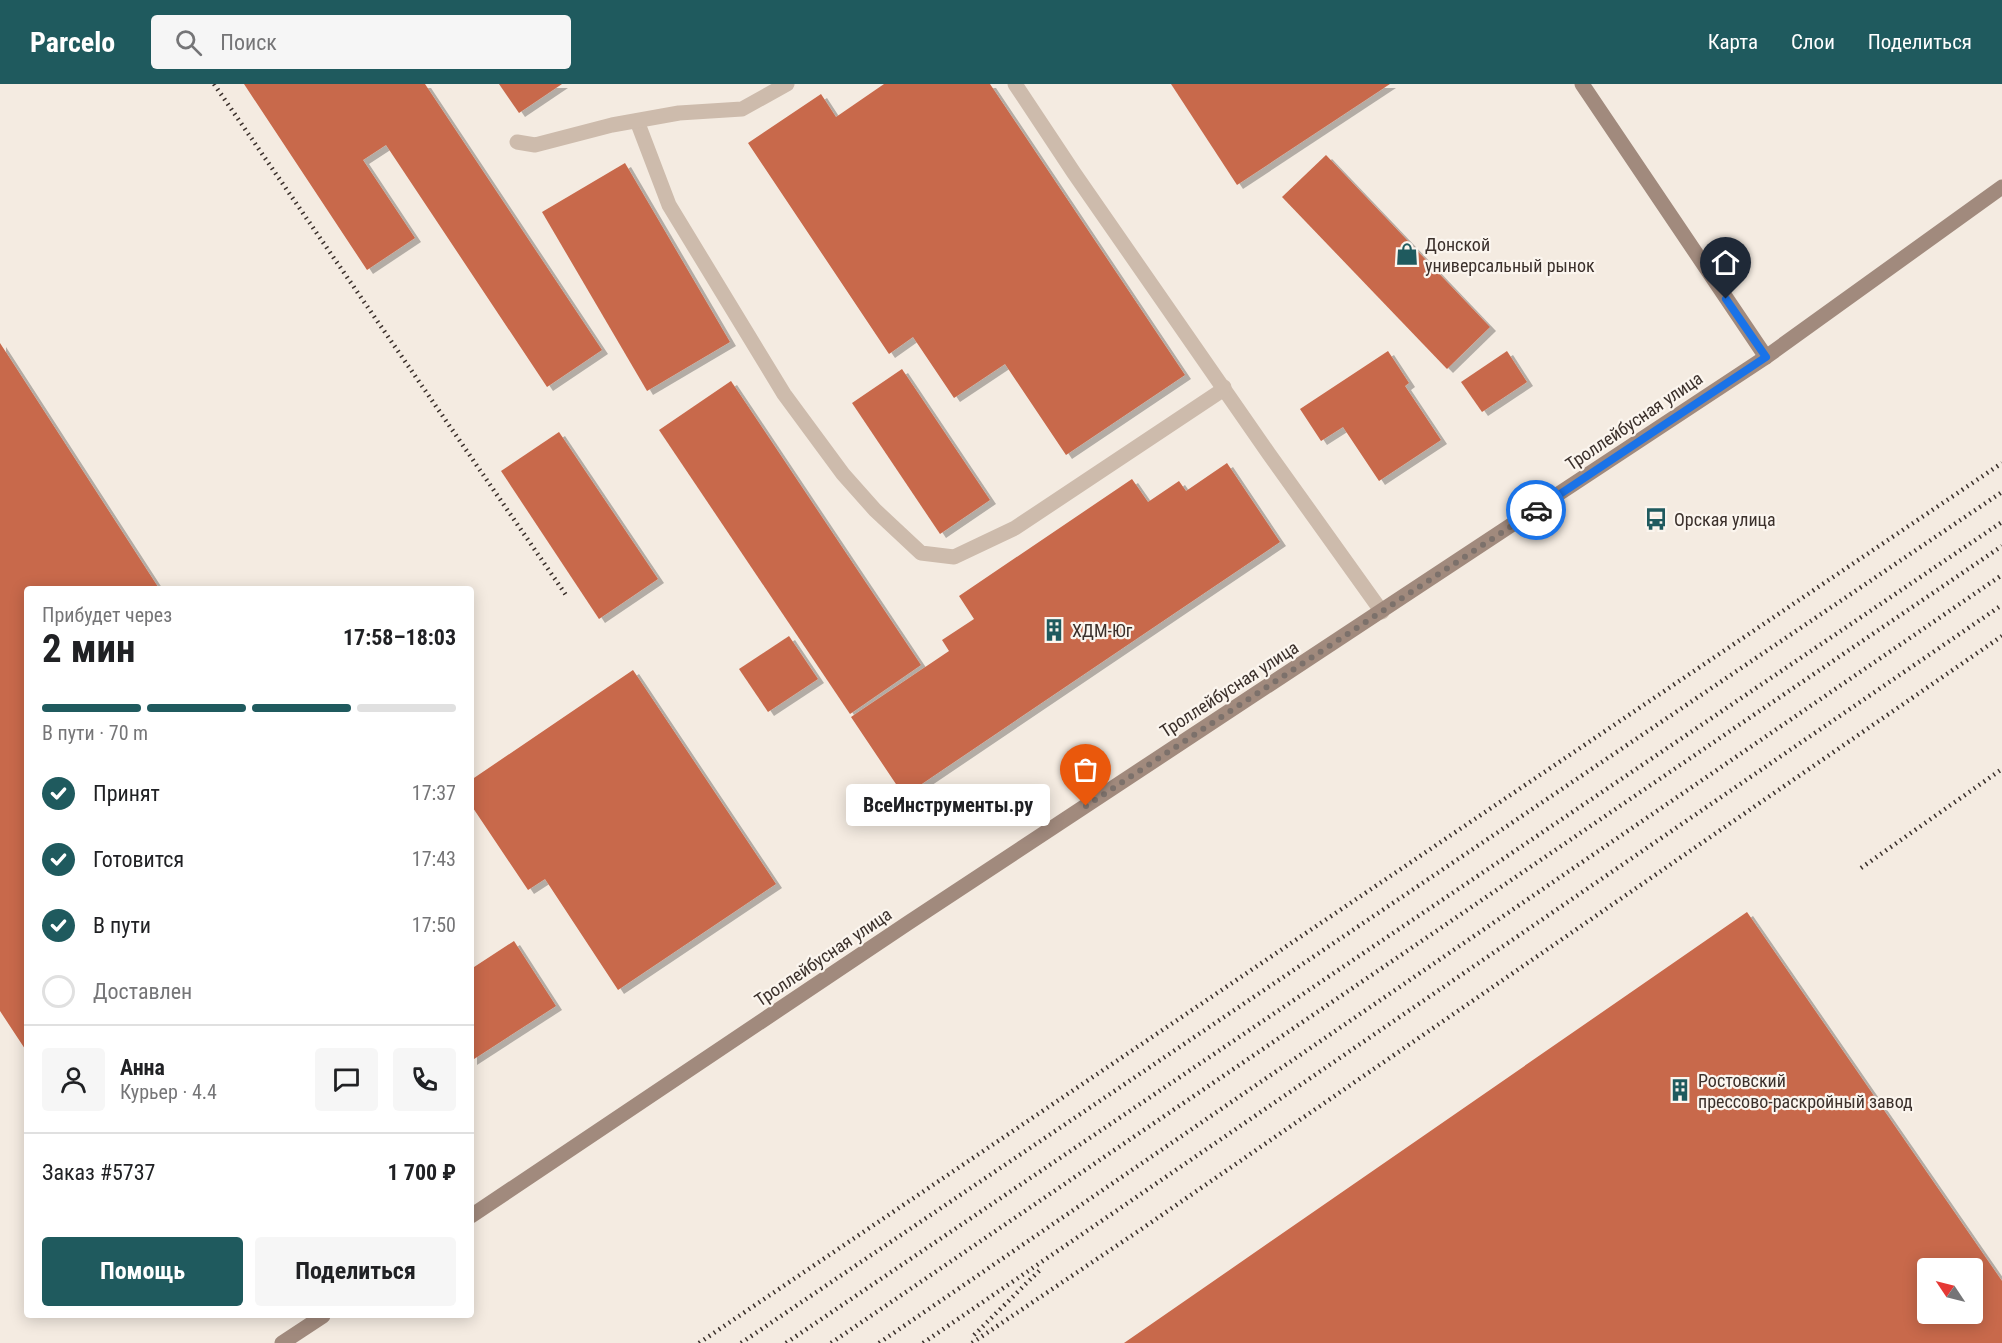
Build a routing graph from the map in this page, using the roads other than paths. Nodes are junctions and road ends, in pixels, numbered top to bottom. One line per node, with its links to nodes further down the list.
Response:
1 (787, 84): 4 (lane)
2 (1015, 84): 8 (lane)
3 (1582, 84): 7 (main road)
4 (638, 121): 5 (lane); 8 (lane)
5 (517, 142)
6 (2002, 187): 7 (main road, Троллейбусная улица)
7 (1766, 357): 9 (main road, Троллейбусная улица)
8 (1224, 387): 9 (lane)
9 (1382, 612): 10 (main road, Троллейбусная улица)
10 (474, 1214)
11 (320, 1318): 12 (main road)
12 (282, 1343)

